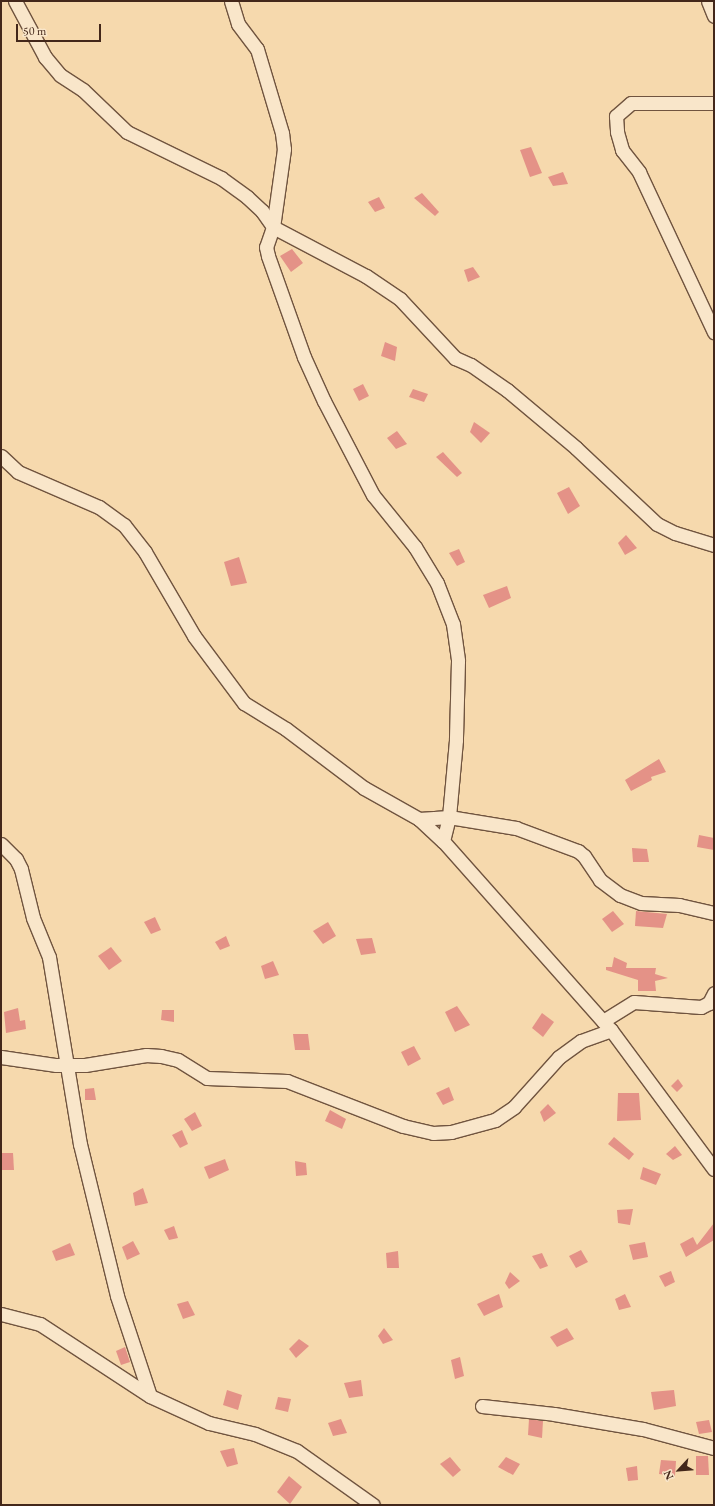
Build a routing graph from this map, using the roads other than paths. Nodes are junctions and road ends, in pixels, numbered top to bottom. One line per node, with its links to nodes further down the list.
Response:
1 (15, 1): 6 (street)
2 (231, 1): 6 (street)
3 (708, 1): 4 (street)
4 (714, 16)
5 (714, 103): 7 (street)
6 (273, 227): 9 (street); 10 (street)
7 (714, 332)
8 (1, 456): 11 (street)
9 (714, 545)
10 (449, 817): 11 (street); 12 (street); 14 (street)
11 (418, 819): 12 (street)
12 (443, 841): 16 (street)
13 (1, 844): 18 (street)
14 (714, 913)
15 (714, 993): 16 (street)
16 (607, 1026): 18 (street); 19 (street)
17 (1, 1056): 18 (street)
18 (66, 1065): 21 (street)
19 (714, 1169)
20 (1, 1314): 21 (street)
21 (150, 1396): 24 (street)
22 (482, 1406): 23 (street)
23 (714, 1448)
24 (373, 1505)

